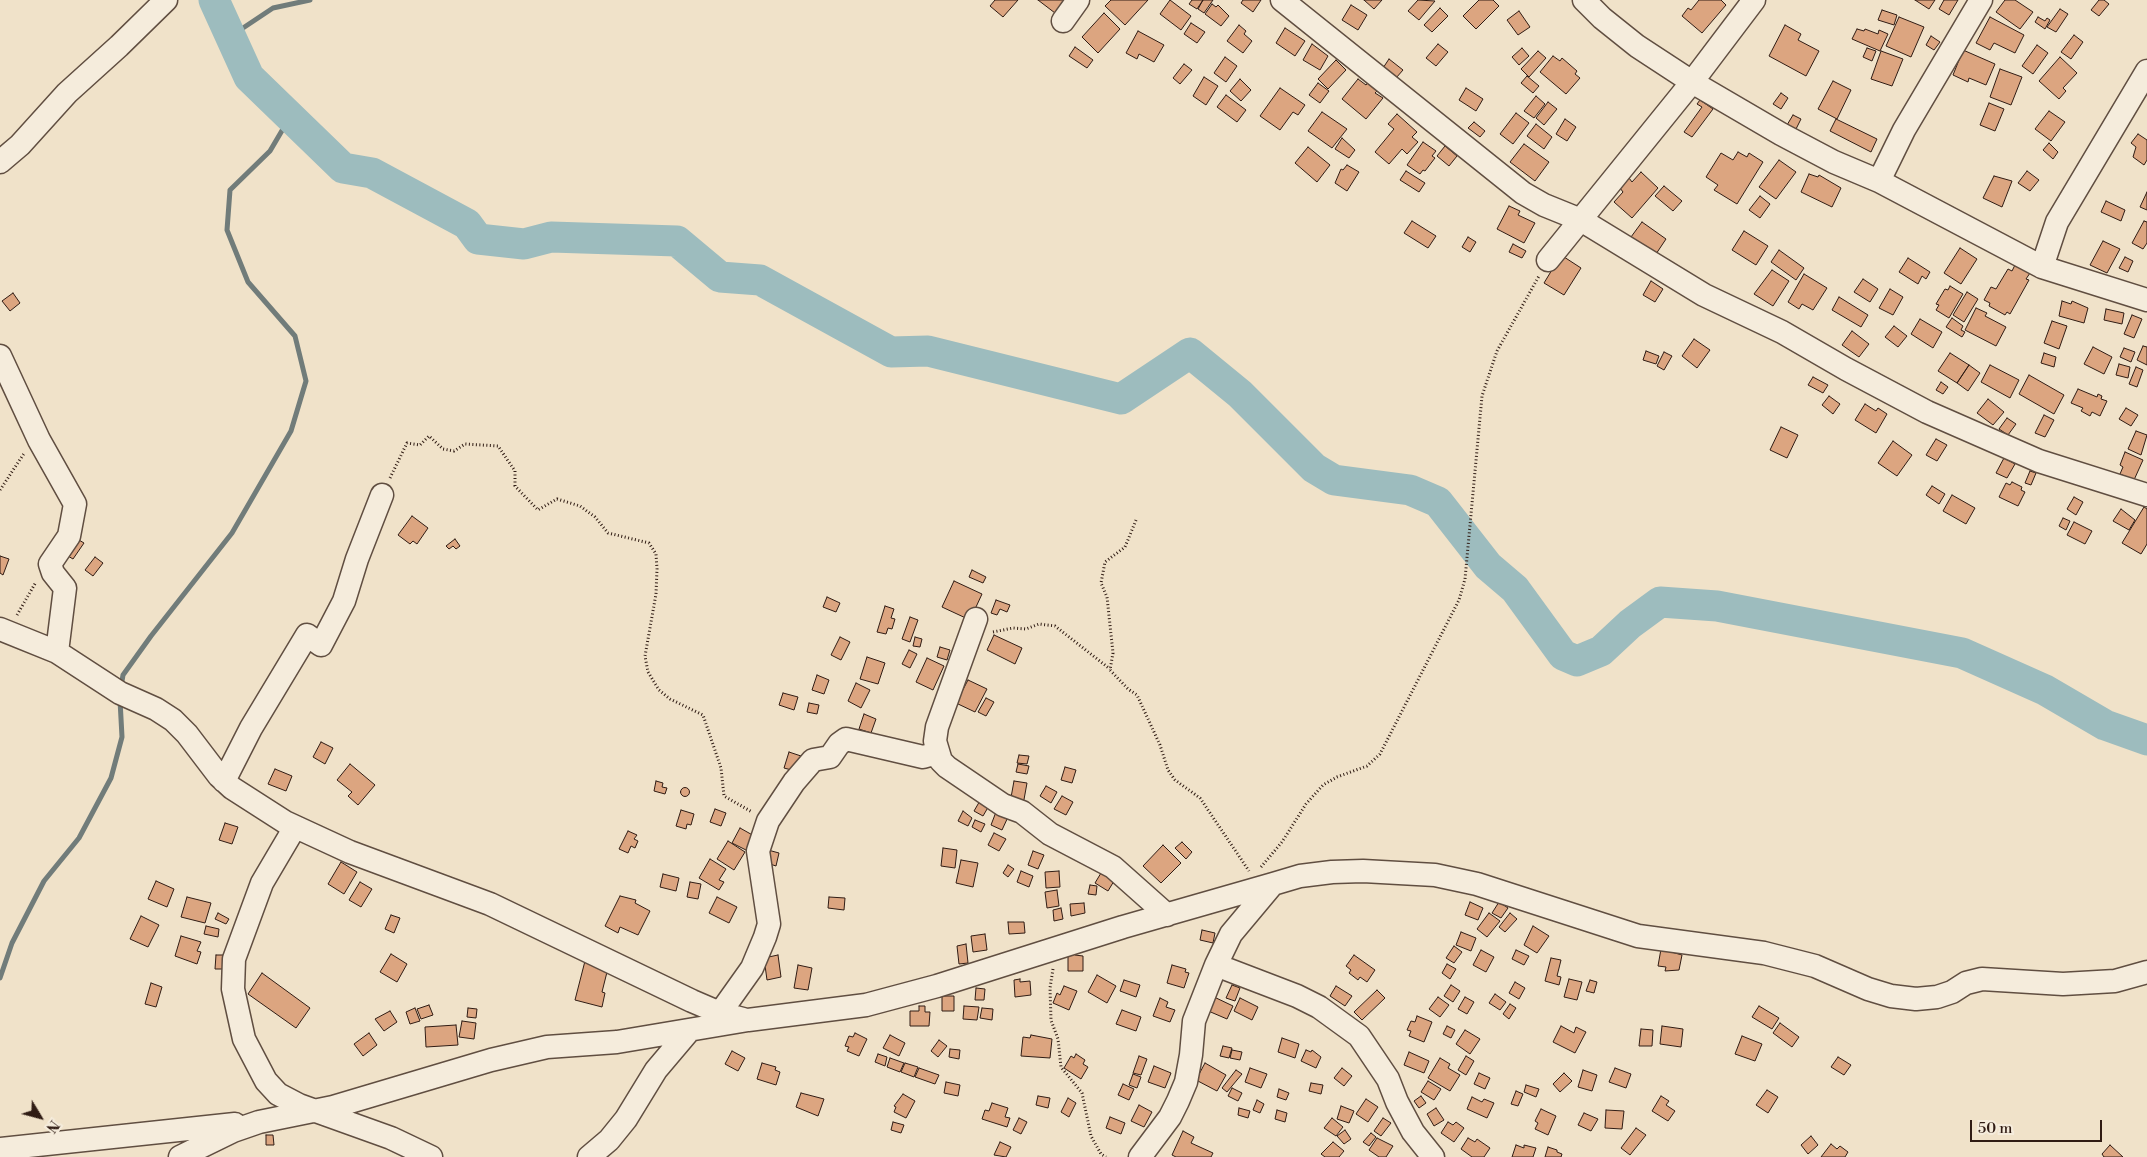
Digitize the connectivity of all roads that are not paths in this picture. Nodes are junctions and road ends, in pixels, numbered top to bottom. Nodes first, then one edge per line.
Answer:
1 (166, 0) edge
2 (1078, 0) edge
3 (1282, 0) edge
4 (1584, 0) edge
5 (1754, 0) edge
6 (1979, 1) edge
7 (1063, 21) dead end
8 (2147, 70) edge
9 (1692, 82) junction
10 (0, 162) edge
11 (1878, 181) junction
12 (1581, 220) junction
13 (1548, 260) road end
14 (2042, 267) junction
15 (2147, 300) edge
16 (0, 356) edge
17 (382, 495) road end
18 (2147, 495) edge
19 (976, 620) dead end
20 (4, 630) edge
21 (57, 652) junction
22 (937, 753) junction
23 (224, 782) junction
24 (295, 827) junction
25 (1262, 884) junction
26 (1167, 915) junction
27 (1216, 965) junction
28 (2147, 972) edge
29 (720, 1013) junction
30 (748, 1020) junction
31 (689, 1031) junction
32 (315, 1110) junction
33 (259, 1122) junction
34 (0, 1149) edge
35 (180, 1157) edge
36 (431, 1157) edge
37 (589, 1157) edge
38 (1140, 1157) edge
39 (1433, 1157) edge

1 - 10 street
2 - 7 street
3 - 12 street
4 - 9 street
5 - 9 street
6 - 11 street
8 - 14 street
9 - 11 street
9 - 12 street
11 - 14 street
12 - 13 street
12 - 18 street
14 - 15 street
16 - 21 street
17 - 23 street
19 - 22 street
20 - 21 street
21 - 23 street
22 - 26 street
22 - 29 street
23 - 24 street
24 - 29 street
24 - 32 street
25 - 26 street
25 - 27 street
25 - 28 street
26 - 30 street
27 - 38 street
27 - 39 street
29 - 30 street
30 - 31 street
31 - 32 street
31 - 37 street
32 - 33 street
32 - 36 street
33 - 34 street
33 - 35 street

